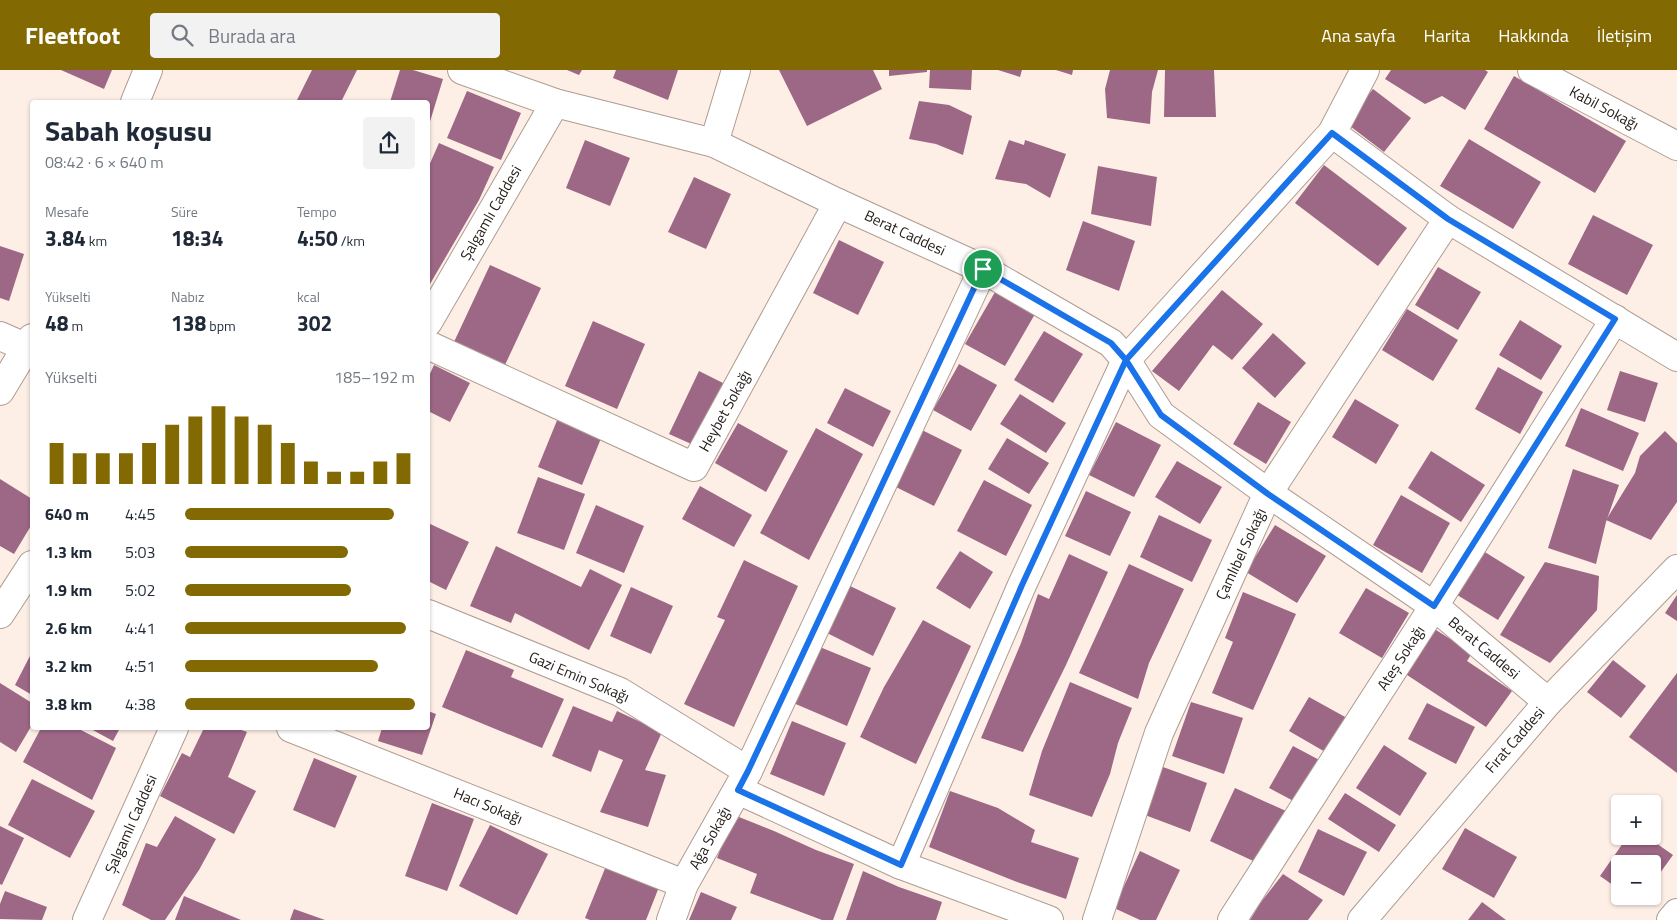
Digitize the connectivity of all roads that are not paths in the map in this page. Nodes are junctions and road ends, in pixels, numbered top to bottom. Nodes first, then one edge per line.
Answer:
1 (148, 70) edge
2 (462, 70) edge
3 (736, 70) edge
4 (1365, 70) edge
5 (1532, 70) edge
6 (136, 100) edge
7 (555, 104) junction
8 (1332, 133) junction
9 (714, 142) junction
10 (1677, 146) edge
11 (838, 203) junction
12 (1448, 219) junction
13 (983, 269) junction
14 (430, 319) edge
15 (1615, 319) junction
16 (0, 336) edge
17 (30, 345) edge
18 (30, 346) edge
19 (430, 346) edge
20 (1677, 358) edge
21 (1126, 360) junction
22 (0, 391) edge
23 (1268, 494) junction
24 (30, 568) edge
25 (1677, 568) edge
26 (1434, 606) junction
27 (0, 614) edge
28 (430, 615) edge
29 (1548, 702) junction
30 (173, 730) edge
31 (296, 730) edge
32 (743, 780) junction
33 (901, 865) junction
34 (684, 884) junction
35 (1677, 913) edge
36 (87, 920) edge
37 (671, 920) edge
38 (1049, 920) edge
39 (1096, 920) edge
40 (1232, 920) edge
41 (1362, 920) edge
42 (1670, 920) edge

1 - 6 street
2 - 7 street, Berat Caddesi
3 - 9 street
4 - 8 street
5 - 10 street, Kabil Sokağı
7 - 9 street, Berat Caddesi
7 - 14 street, Şalgamlı Caddesi
8 - 12 street
8 - 21 street
9 - 11 street, Berat Caddesi
11 - 13 street, Berat Caddesi
11 - 19 street, Heybet Sokağı
12 - 15 street
12 - 23 street, Çamlıbel Sokağı
13 - 21 street, Berat Caddesi
13 - 32 street, Ağa Sokağı
15 - 20 street
15 - 26 street, Ateş Sokağı
16 - 17 street
18 - 22 street
21 - 23 street, Berat Caddesi
21 - 33 street
23 - 26 street, Berat Caddesi
23 - 39 street, Çamlıbel Sokağı
24 - 27 street
25 - 29 street, Fırat Caddesi
26 - 29 street, Berat Caddesi
26 - 40 street, Ateş Sokağı
28 - 32 street, Gazi Emin Sokağı
29 - 41 street, Fırat Caddesi
30 - 36 street, Şalgamlı Caddesi
31 - 34 street, Hacı Sokağı
32 - 33 street, Gazi Emin Sokağı
32 - 34 street, Ağa Sokağı
33 - 38 street, Gazi Emin Sokağı
34 - 37 street, Ağa Sokağı
35 - 42 street

